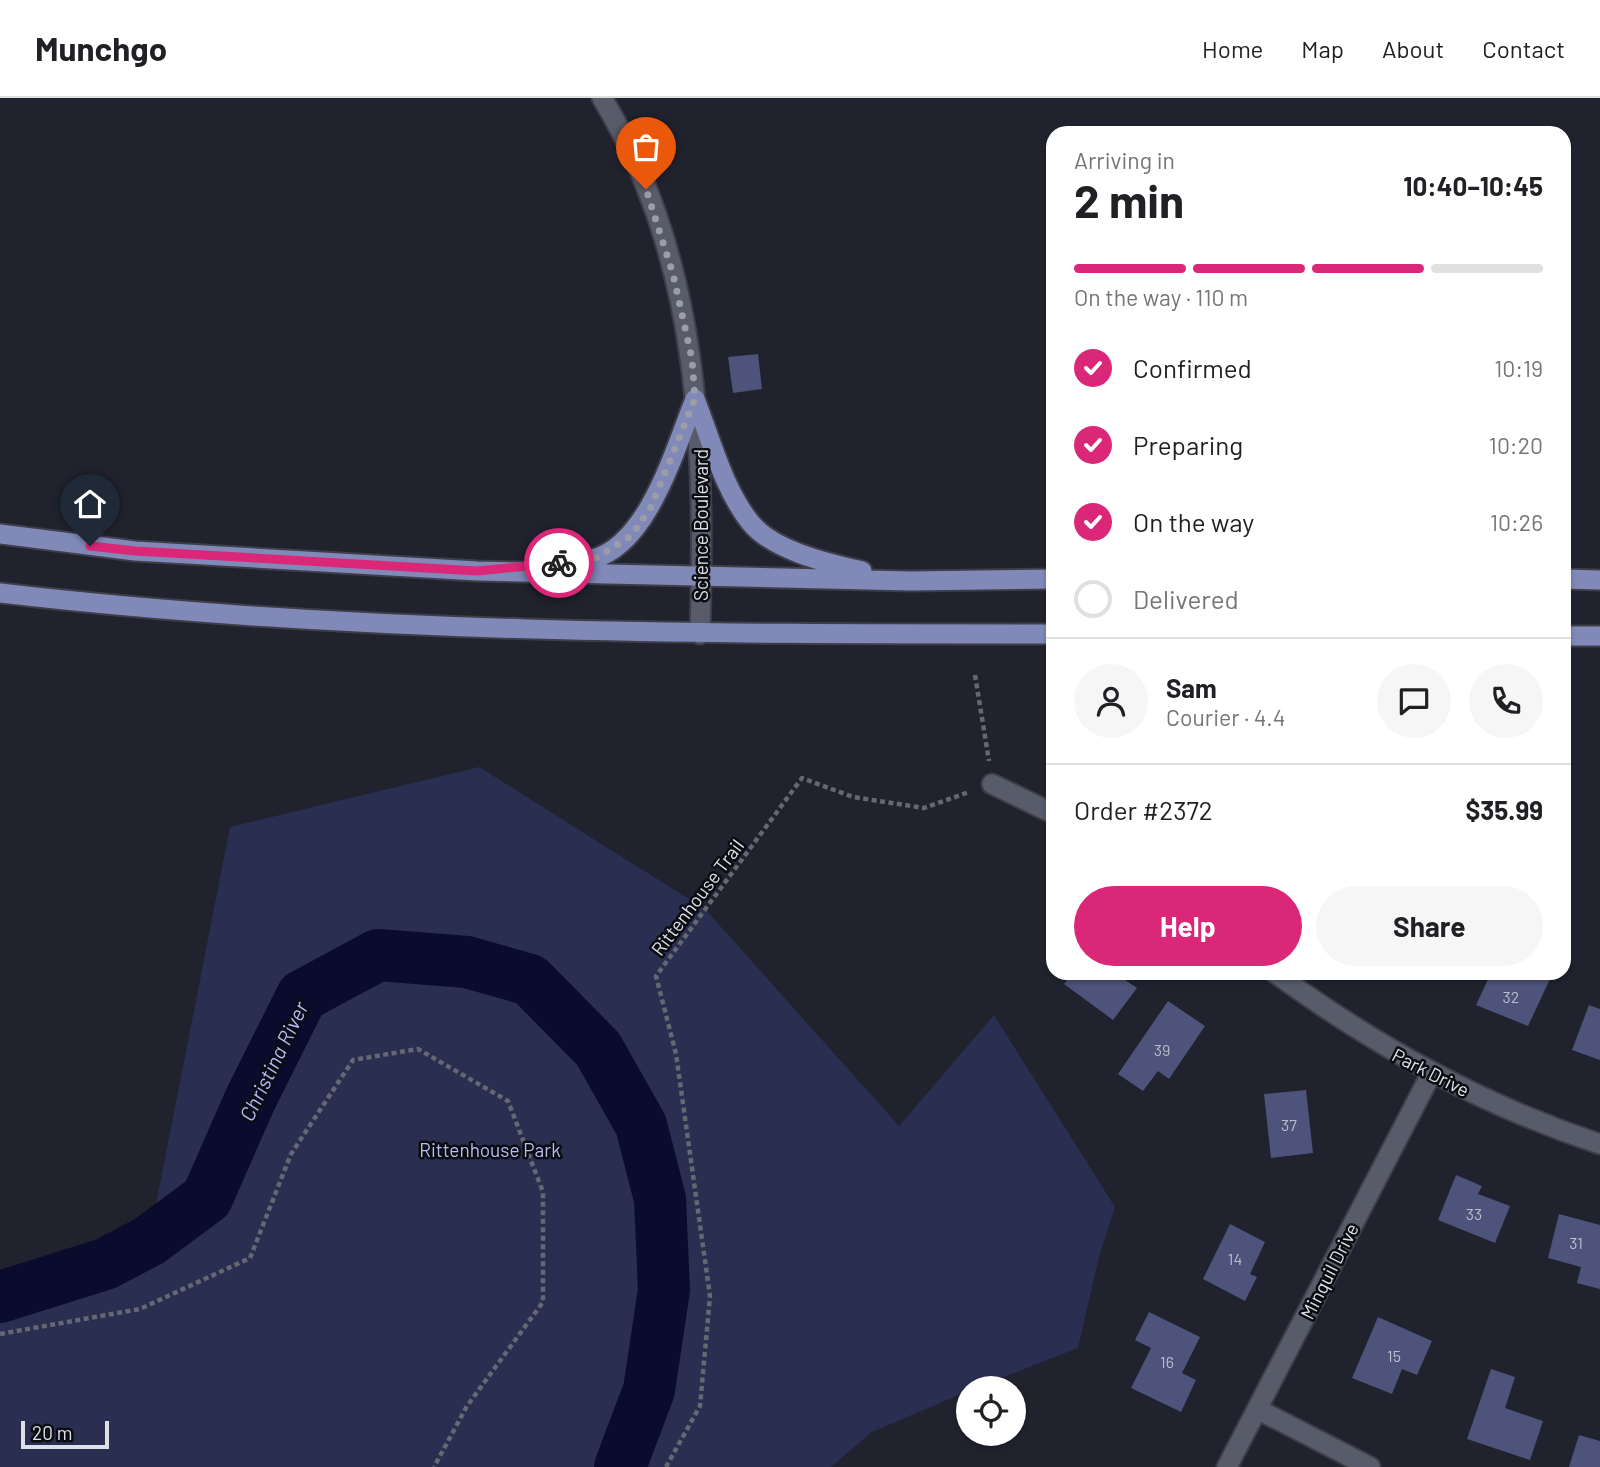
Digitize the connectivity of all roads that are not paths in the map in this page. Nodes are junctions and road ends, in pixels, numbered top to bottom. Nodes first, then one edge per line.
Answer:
1 (602, 98) edge
2 (695, 399) junction
3 (0, 534) edge
4 (477, 571) junction
5 (702, 575) junction
6 (1046, 579) edge
7 (1571, 579) edge
8 (1600, 580) edge
9 (911, 581) junction
10 (0, 593) edge
11 (700, 634) junction
12 (1046, 634) edge
13 (1571, 636) edge
14 (1600, 636) edge
15 (992, 783) road end
16 (1046, 810) edge
17 (1285, 980) edge
18 (1431, 1074) junction
19 (1600, 1144) edge
20 (1257, 1409) junction
21 (1227, 1467) edge
22 (1370, 1467) edge

1 - 2 street, Science Boulevard
2 - 4 main road
2 - 5 street, Science Boulevard
2 - 9 main road
3 - 4 main road
4 - 5 main road
5 - 9 main road
5 - 11 street, Science Boulevard
6 - 9 main road
7 - 8 main road
10 - 11 main road
11 - 12 main road
13 - 14 main road
15 - 16 street
17 - 18 street, Park Drive
18 - 19 street, Park Drive
18 - 20 street, Minquil Drive
20 - 21 street, Minquil Drive
20 - 22 street

